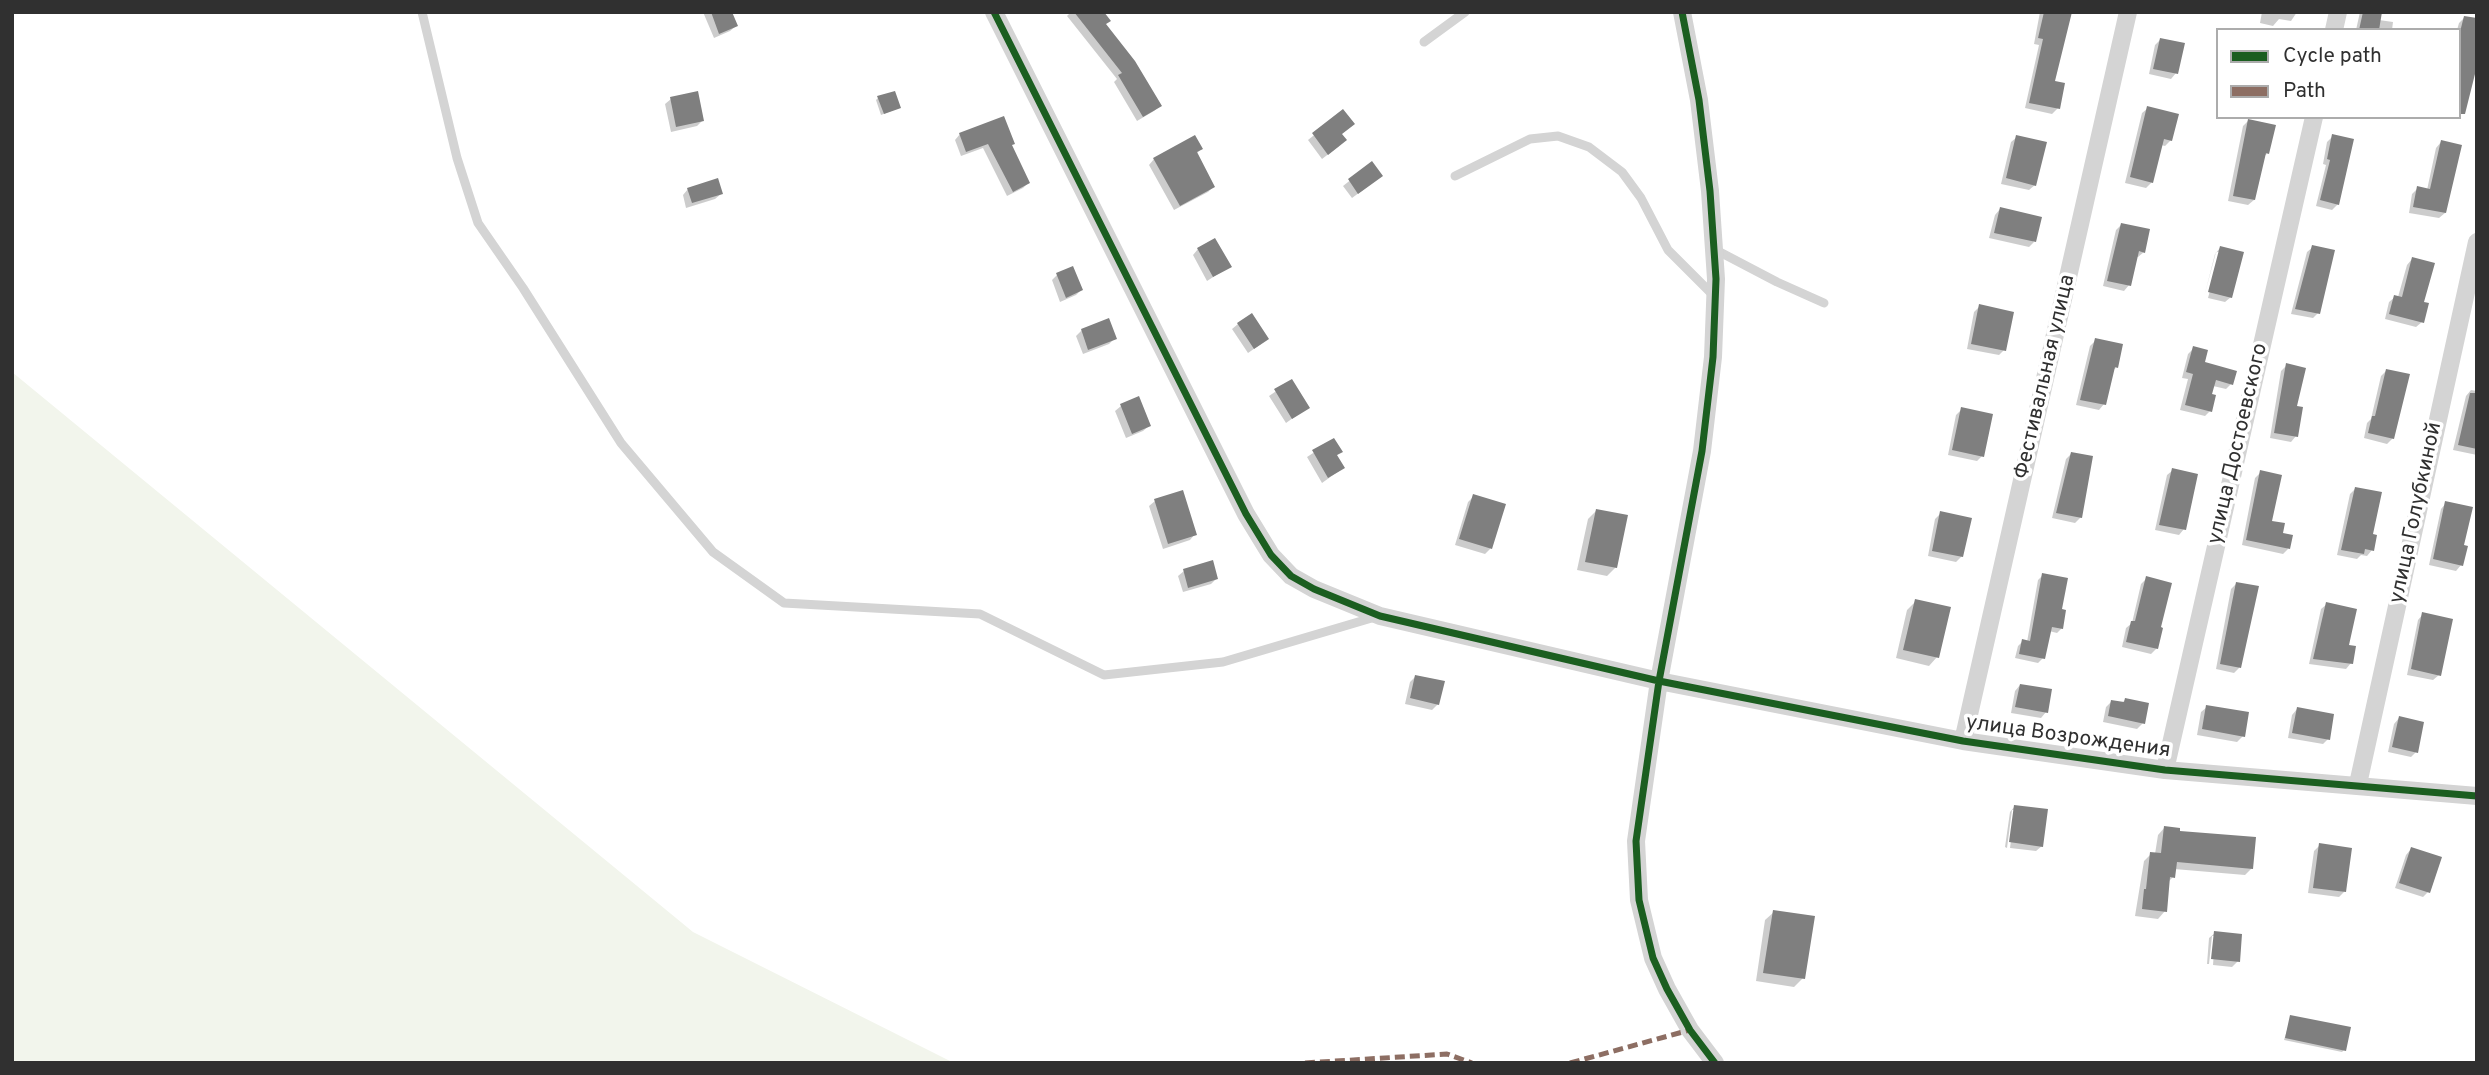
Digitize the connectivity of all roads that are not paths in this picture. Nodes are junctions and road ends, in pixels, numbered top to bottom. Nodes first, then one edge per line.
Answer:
1 (422, 12) edge
2 (994, 12) edge
3 (1465, 12) edge
4 (1682, 12) edge
5 (2128, 12) edge
6 (1424, 42) dead end
7 (2314, 119) edge
8 (1455, 176) dead end
9 (2477, 242) edge
10 (1714, 250) junction
11 (1715, 298) junction
12 (1824, 303) dead end
13 (1380, 616) junction
14 (1659, 681) junction
15 (1963, 741) junction
16 (2165, 770) junction
17 (2358, 784) junction
18 (2477, 796) edge
19 (1715, 1063) edge

1 - 13 lane
2 - 13 street, улица Возрождения
3 - 6 lane
4 - 10 street
5 - 15 street, Фестивальная улица
7 - 16 street, улица Достоевского
8 - 11 lane
9 - 17 street, улица Голубкиной
10 - 11 street
10 - 12 lane
11 - 14 street
13 - 14 street, улица Возрождения
14 - 15 street, улица Возрождения
14 - 19 street
15 - 16 street, улица Возрождения
16 - 17 street, улица Возрождения
17 - 18 street, улица Возрождения

